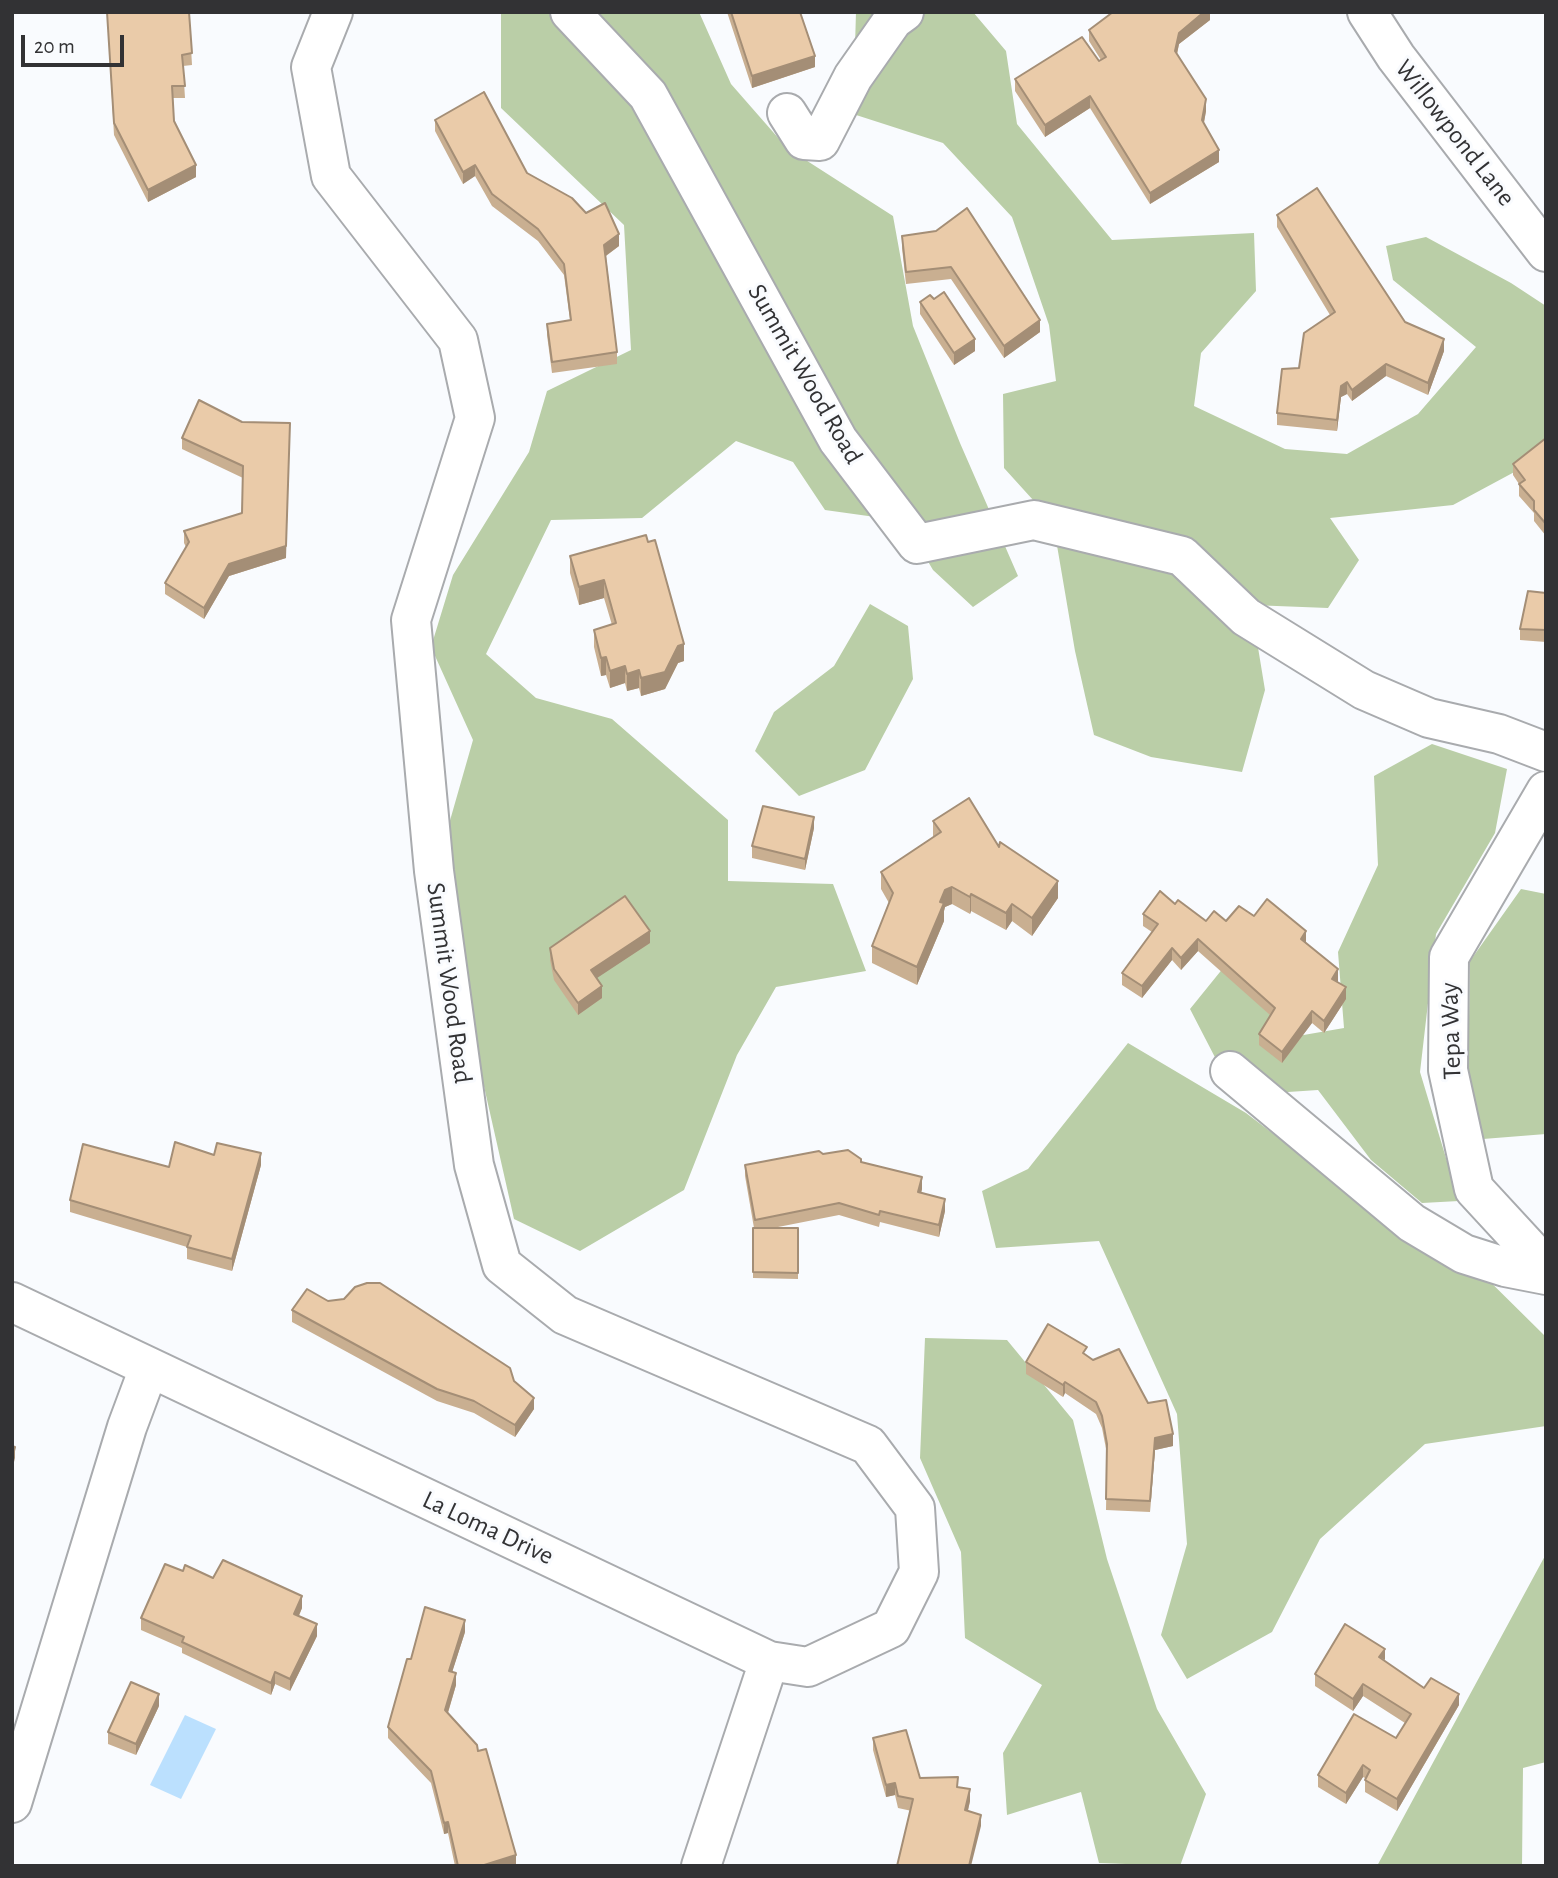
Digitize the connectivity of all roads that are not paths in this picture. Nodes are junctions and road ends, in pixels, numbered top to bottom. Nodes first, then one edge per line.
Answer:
1 (333, 12) edge
2 (570, 12) edge
3 (904, 12) edge
4 (1367, 12) edge
5 (787, 113) dead end
6 (1546, 252) edge
7 (1546, 752) edge
8 (1546, 791) edge
9 (1230, 1071) dead end
10 (1546, 1267) edge
11 (1546, 1275) edge
12 (12, 1302) edge
13 (149, 1368) junction
14 (769, 1661) junction
15 (12, 1803) edge
16 (701, 1866) edge

1 - 14 street, Summit Wood Road
2 - 7 street, Summit Wood Road
3 - 5 street
4 - 6 street, Willowpond Lane
8 - 10 street, Tepa Way
9 - 11 street
12 - 13 street, La Loma Drive
13 - 14 street, La Loma Drive
13 - 15 street
14 - 16 street

